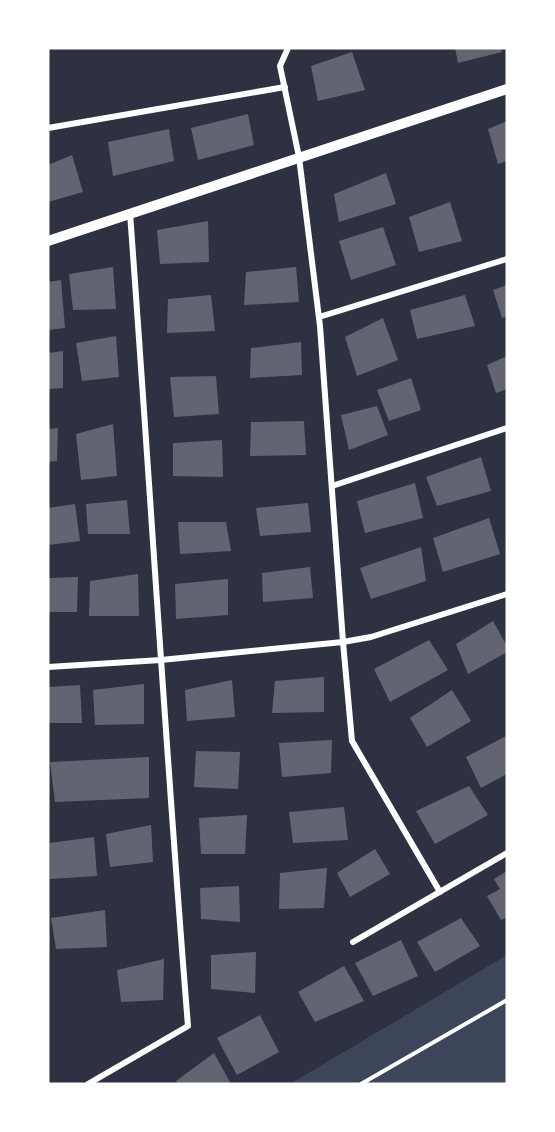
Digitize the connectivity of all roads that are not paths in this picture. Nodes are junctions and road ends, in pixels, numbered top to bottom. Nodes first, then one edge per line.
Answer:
1 (288, 48) edge
2 (285, 87) junction
3 (507, 89) edge
4 (48, 128) edge
5 (299, 157) junction
6 (129, 213) junction
7 (48, 240) edge
8 (507, 259) edge
9 (319, 317) junction
10 (507, 428) edge
11 (332, 486) junction
12 (507, 594) edge
13 (343, 642) junction
14 (161, 660) junction
15 (48, 667) edge
16 (507, 853) edge
17 (440, 892) junction
18 (353, 942) dead end
19 (88, 1084) edge

1 - 2 street
2 - 4 street
2 - 5 street
3 - 5 street
5 - 6 street
5 - 9 street
6 - 7 street
6 - 14 street
8 - 9 street
9 - 11 street
10 - 11 street
11 - 13 street
12 - 13 street
13 - 14 street
13 - 17 street
14 - 15 street
14 - 19 street
16 - 17 street
17 - 18 street

